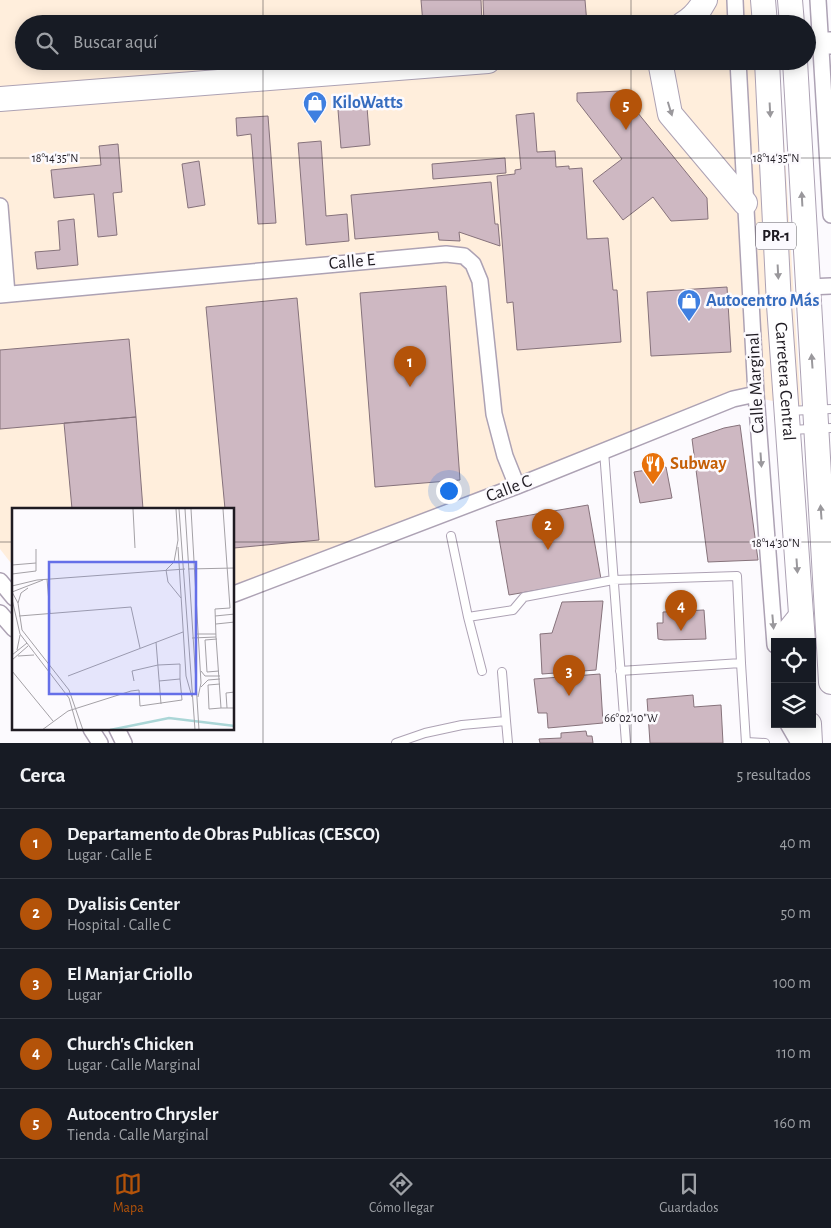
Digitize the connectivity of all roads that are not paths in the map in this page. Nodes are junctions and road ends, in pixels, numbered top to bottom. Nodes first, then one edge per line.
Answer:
1 (705, 0) edge
2 (735, 0) edge
3 (763, 0) edge
4 (790, 0) edge
5 (818, 0) edge
6 (695, 15) edge
7 (736, 15) edge
8 (764, 15) edge
9 (791, 15) edge
10 (820, 43) edge
11 (372, 70) edge
12 (662, 70) edge
13 (739, 70) edge
14 (767, 70) edge
15 (796, 70) edge
16 (0, 99) edge
17 (746, 204) junction
18 (0, 206) edge
19 (831, 214) edge
20 (831, 286) edge
21 (808, 287) junction
22 (4, 294) edge
23 (756, 394) junction
24 (823, 419) edge
25 (787, 420) junction
26 (604, 451) junction
27 (517, 486) junction
28 (451, 536) dead end
29 (613, 580) junction
30 (0, 581) edge
31 (235, 594) edge
32 (12, 596) edge
33 (0, 613) edge
34 (801, 616) junction
35 (468, 617) junction
36 (12, 626) edge
37 (774, 638) edge
38 (783, 638) edge
39 (803, 638) edge
40 (742, 663) junction
41 (482, 671) dead end
42 (620, 671) junction
43 (502, 672) dead end
44 (831, 682) edge
45 (506, 721) junction
46 (790, 728) edge
47 (808, 728) edge
48 (92, 730) edge
49 (118, 730) edge
50 (746, 742) edge
51 (100, 743) edge
52 (124, 743) edge
53 (396, 743) edge
54 (508, 743) edge
55 (626, 743) edge
56 (765, 743) edge
57 (799, 743) edge
58 (810, 743) edge

1 - 6 main road
2 - 7 street
3 - 8 main road
4 - 9 main road
5 - 10 street
10 - 19 street
11 - 16 main road
12 -> 17 main road
13 - 17 street, Calle Marginal
14 -> 25 main road, Carretera Central / PR-1
21 -> 15 main road, Carretera Central / PR-1
17 - 23 street, Calle Marginal
18 - 22 street
20 - 21 street
24 -> 21 main road, Carretera Central / PR-1
22 - 27 street, Calle E
23 - 26 street, Calle C
23 -> 37 street, Calle Marginal
24 - 25 lane
24 - 25 lane
44 -> 24 main road, Carretera Central / PR-1
25 -> 34 main road, Carretera Central / PR-1
26 - 27 street, Calle C
26 - 29 lane
27 - 31 street, Calle C
28 - 35 lane
29 - 35 lane
29 - 40 lane
29 - 42 lane
30 - 32 street
33 - 36 street
34 - 38 main road
34 - 39 main road, Carretera Central / PR-1
35 - 41 lane
40 - 42 lane
40 - 50 lane
42 - 55 lane
43 - 45 lane
45 - 53 lane
45 - 54 lane
46 - 57 street
47 - 58 main road
48 - 51 street
49 - 52 street
50 - 56 lane

